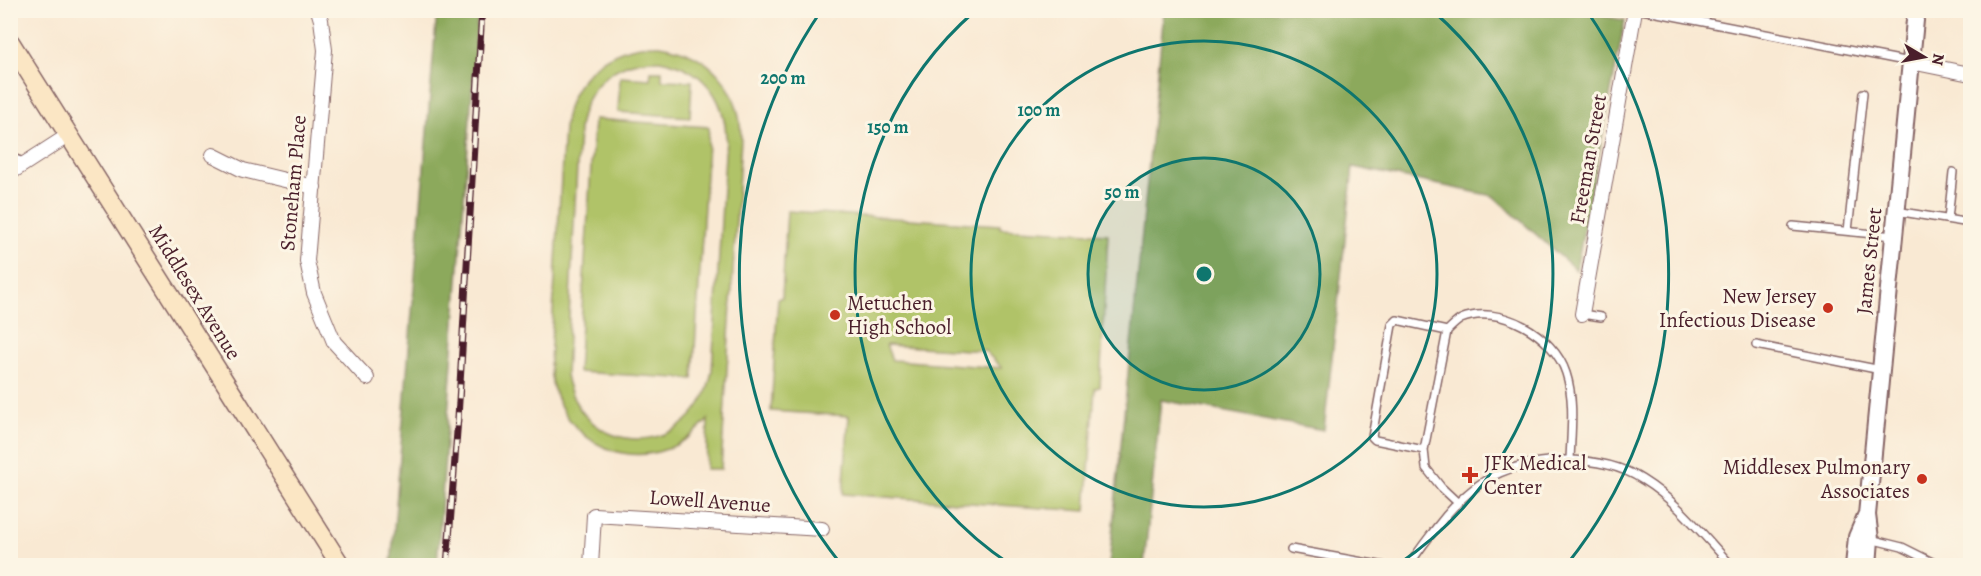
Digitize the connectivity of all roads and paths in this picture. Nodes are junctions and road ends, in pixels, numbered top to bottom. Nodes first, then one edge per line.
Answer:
1 (318, 10) edge
2 (1635, 10) edge
3 (1642, 10) edge
4 (1916, 10) edge
5 (10, 42) edge
6 (1903, 60) junction
7 (1971, 74) edge
8 (1863, 93) dead end
9 (69, 135) junction
10 (213, 155) dead end
11 (10, 157) edge
12 (26, 163) junction
13 (1953, 172) dead end
14 (10, 173) edge
15 (314, 187) junction
16 (1896, 211) junction
17 (1948, 219) junction
18 (1971, 224) edge
19 (1793, 226) dead end
20 (1848, 231) junction
21 (1894, 236) junction
22 (1582, 314) joint
23 (1601, 317) dead end
24 (1447, 331) junction
25 (1756, 345) dead end
26 (1881, 370) junction
27 (367, 378) dead end
28 (1425, 450) junction
29 (1570, 460) junction
30 (1457, 501) junction
31 (1867, 515) junction
32 (822, 529) dead end
33 (1870, 539) junction
34 (1292, 549) dead end
35 (341, 566) edge
36 (591, 566) edge
37 (1384, 566) edge
38 (1409, 566) edge
39 (1732, 566) edge
40 (1854, 566) edge
41 (1868, 566) edge
42 (1941, 566) edge

1 - 15 street, Stoneham Place
2 - 22 street, Freeman Street
3 - 6 lane
4 - 6 street, James Street
5 - 9 main road, Middlesex Avenue
6 - 7 street
6 - 16 street, James Street
8 - 20 lane
9 - 12 street
9 - 35 main road, Middlesex Avenue
10 - 15 street
11 - 12 lane
12 - 14 street
13 - 17 lane
15 - 27 street, Stoneham Place
16 - 17 lane
16 - 21 street, James Street
17 - 18 lane
19 - 20 lane
20 - 21 lane
21 - 26 street, James Street
22 - 23 lane
24 - 28 lane
24 - 28 lane
24 - 29 lane
25 - 26 lane
26 - 31 street, James Street
28 - 30 lane
29 - 30 lane
29 - 39 lane
30 - 38 lane
31 - 33 street, James Street
31 - 40 street, James Street
32 - 36 street, Lowell Avenue
33 - 41 street, James Street
33 - 42 lane
34 - 37 lane

